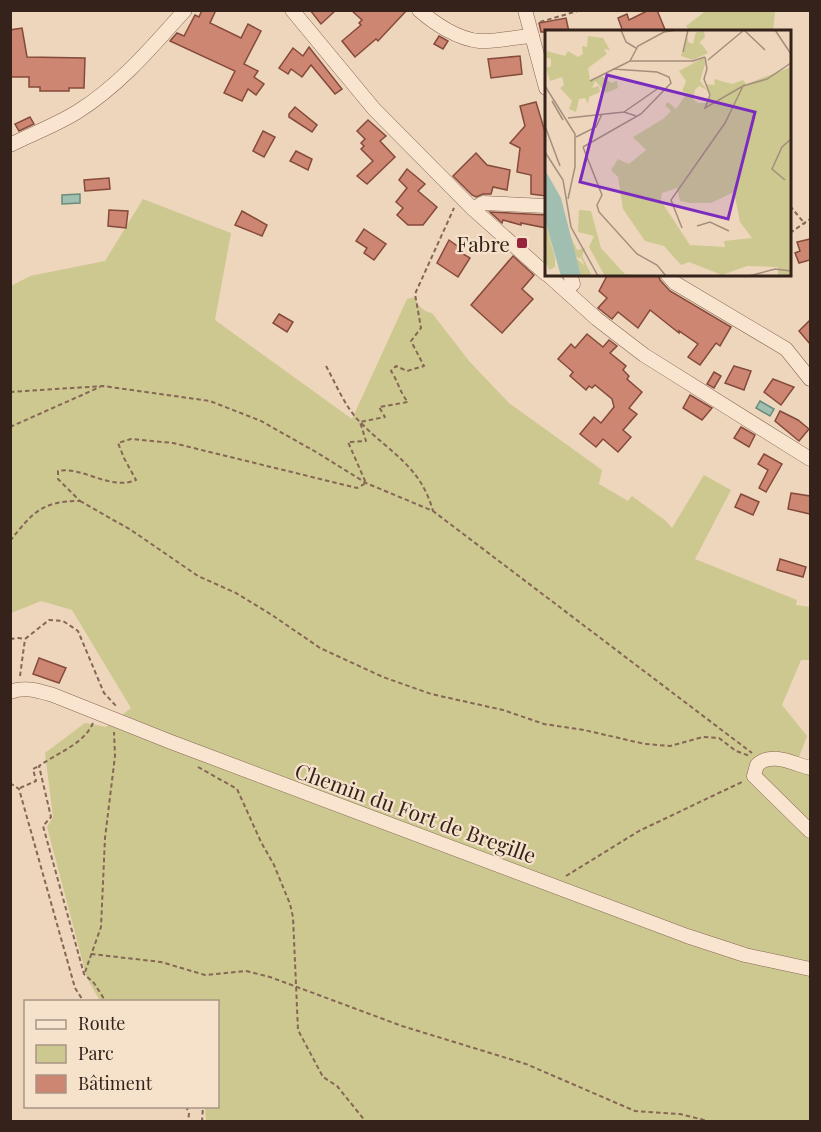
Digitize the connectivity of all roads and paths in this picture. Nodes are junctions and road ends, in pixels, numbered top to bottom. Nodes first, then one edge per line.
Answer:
1 (185, 10) edge
2 (292, 10) edge
3 (419, 10) edge
4 (581, 10) edge
5 (529, 23) edge
6 (545, 84) edge
7 (10, 145) edge
8 (457, 201) dead end
9 (545, 206) edge
10 (791, 208) edge
11 (473, 209) junction
12 (810, 219) edge
13 (805, 224) junction
14 (791, 232) edge
15 (545, 272) edge
16 (549, 276) edge
17 (669, 276) edge
18 (326, 366) dead end
19 (809, 372) edge
20 (102, 386) junction
21 (10, 392) edge
22 (360, 422) junction
23 (10, 427) edge
24 (810, 459) edge
25 (366, 483) junction
26 (80, 501) junction
27 (433, 511) junction
28 (10, 541) edge
29 (10, 639) edge
30 (25, 639) junction
31 (14, 691) edge
32 (95, 713) junction
33 (116, 714) junction
34 (761, 760) junction
35 (39, 766) junction
36 (198, 767) dead end
37 (810, 768) edge
38 (754, 776) junction
39 (10, 783) edge
40 (19, 789) junction
41 (810, 831) edge
42 (547, 883) junction
43 (91, 954) junction
44 (810, 969) edge
45 (84, 974) junction
46 (296, 988) junction
47 (83, 1000) edge
48 (105, 1000) edge
49 (366, 1122) edge
50 (712, 1122) edge

1 - 7 street
2 - 11 street
3 - 5 street
4 - 5 path
5 - 6 street
8 - 22 path
9 - 11 street
10 - 13 path
11 - 15 street
12 - 13 path
13 - 14 path
16 - 24 street
17 - 19 street
18 - 22 path
20 - 21 path
20 - 23 path
20 - 25 path
22 - 25 path
22 - 27 path
25 - 26 path
25 - 27 path
26 - 28 path
26 - 34 path
27 - 34 path
29 - 30 path
30 - 31 path
30 - 33 path
31 - 32 street, Chemin du Fort de Bregille
32 - 33 street, Chemin du Fort de Bregille
32 - 35 path
33 - 42 street, Chemin du Fort de Bregille
33 - 43 path
34 - 37 street
34 - 38 street
35 - 40 path
35 - 45 path
36 - 46 path
38 - 41 street
38 - 42 path
39 - 40 path
40 - 47 path
42 - 44 street, Chemin du Fort de Bregille
43 - 45 path
43 - 46 path
45 - 48 path
46 - 49 path
46 - 50 path

